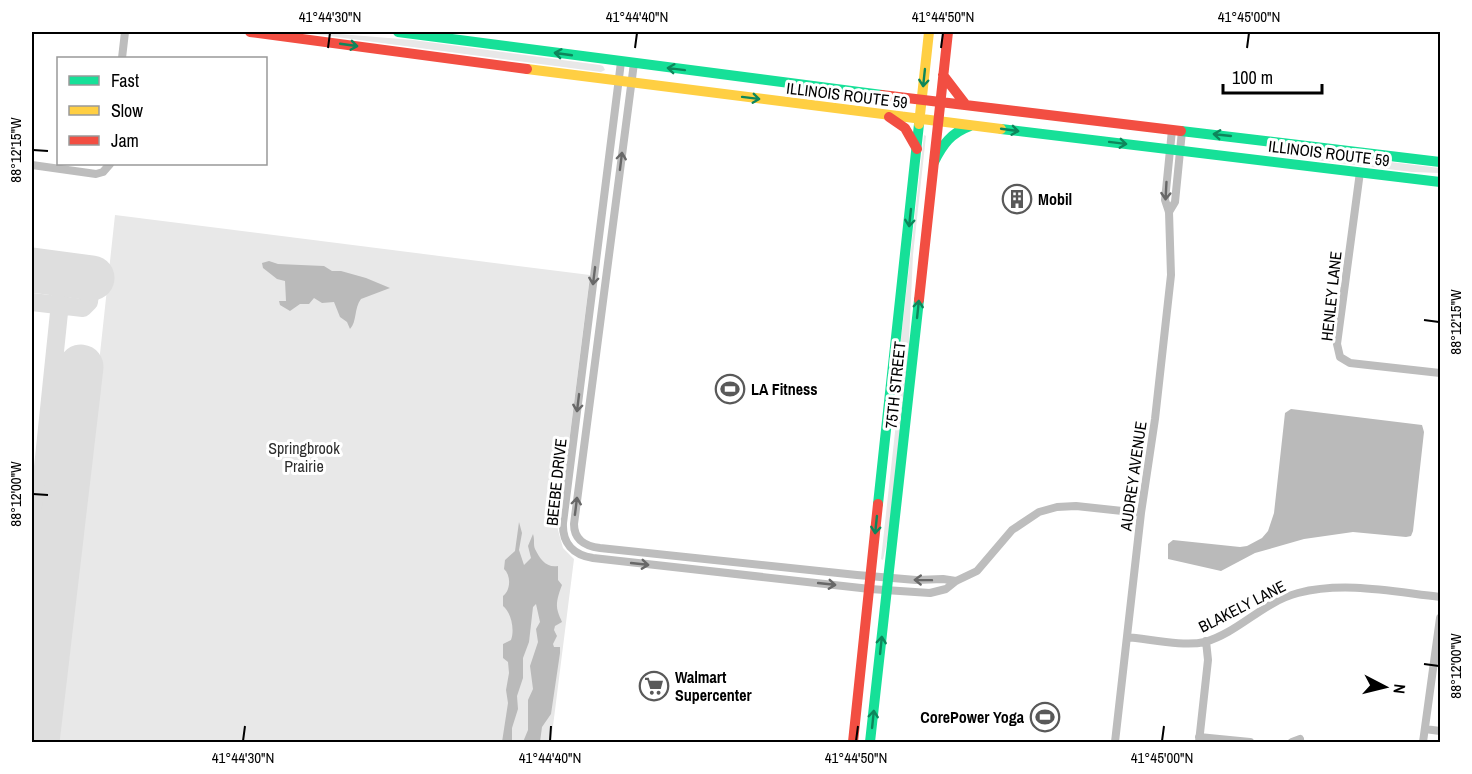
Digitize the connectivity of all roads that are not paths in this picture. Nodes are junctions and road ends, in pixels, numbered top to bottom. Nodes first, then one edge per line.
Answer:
1 (125, 32) edge
2 (250, 32) edge
3 (398, 32) edge
4 (929, 32) edge
5 (948, 32) edge
6 (122, 57) edge
7 (621, 62) junction
8 (634, 63) junction
9 (943, 75) junction
10 (618, 81) junction
11 (631, 83) junction
12 (922, 99) junction
13 (940, 102) junction
14 (966, 105) junction
15 (885, 115) junction
16 (920, 119) junction
17 (938, 121) junction
18 (972, 126) junction
19 (1177, 130) junction
20 (917, 149) junction
21 (1175, 150) junction
22 (934, 162) junction
23 (1440, 162) edge
24 (32, 165) edge
25 (108, 167) edge
26 (1360, 172) junction
27 (1440, 182) edge
28 (1440, 373) edge
29 (1141, 513) junction
30 (871, 576) junction
31 (889, 578) junction
32 (956, 581) junction
33 (870, 589) junction
34 (887, 591) junction
35 (1440, 597) edge
36 (1440, 618) edge
37 (1127, 637) junction
38 (1206, 641) junction
39 (1425, 729) junction
40 (1440, 731) edge
41 (1199, 740) edge
42 (853, 742) edge
43 (870, 742) edge
44 (1116, 742) edge
45 (1250, 742) edge
46 (1423, 742) edge

1 - 6 street
2 -> 10 main road, ILLINOIS ROUTE 59
7 -> 3 main road, ILLINOIS ROUTE 59
4 -> 12 main road, 75TH STREET
5 - 9 main road, 75TH STREET
7 - 8 main road, ILLINOIS ROUTE 59
7 - 10 street, BEEBE DRIVE
8 - 11 street, BEEBE DRIVE
12 -> 8 main road, ILLINOIS ROUTE 59
9 - 13 main road, 75TH STREET
9 - 14 main road
10 - 11 main road, ILLINOIS ROUTE 59
10 -> 33 street, BEEBE DRIVE
11 -> 15 main road, ILLINOIS ROUTE 59
30 -> 11 street, BEEBE DRIVE
12 - 13 main road, ILLINOIS ROUTE 59
12 - 16 main road, 75TH STREET
13 - 14 main road, ILLINOIS ROUTE 59
13 - 17 main road, 75TH STREET
14 - 19 main road, ILLINOIS ROUTE 59
15 - 16 main road, ILLINOIS ROUTE 59
15 - 20 main road
16 - 17 main road, ILLINOIS ROUTE 59
16 - 20 main road, 75TH STREET
17 - 18 main road, ILLINOIS ROUTE 59
17 - 22 main road, 75TH STREET
18 -> 21 main road, ILLINOIS ROUTE 59
18 - 22 main road
19 - 21 street, AUDREY AVENUE
23 -> 19 main road, ILLINOIS ROUTE 59
20 -> 30 main road, 75TH STREET
21 - 26 main road, ILLINOIS ROUTE 59
21 - 29 street, AUDREY AVENUE
31 -> 22 main road, 75TH STREET
24 - 25 street
26 - 27 main road, ILLINOIS ROUTE 59
26 - 28 street, HENLEY LANE
29 - 32 street, BEEBE DRIVE
29 - 37 street, AUDREY AVENUE
30 - 31 street, BEEBE DRIVE
30 - 33 main road, 75TH STREET
32 -> 31 street, BEEBE DRIVE
31 - 34 main road, 75TH STREET
32 - 34 street, BEEBE DRIVE
33 - 34 street, BEEBE DRIVE
33 - 42 main road, 75TH STREET
43 -> 34 main road, 75TH STREET
35 - 38 street, BLAKELY LANE
36 - 39 street
37 - 38 street, BLAKELY LANE
37 - 44 street, AUDREY AVENUE
38 - 41 street
39 - 40 street
39 - 46 street
41 - 45 street

